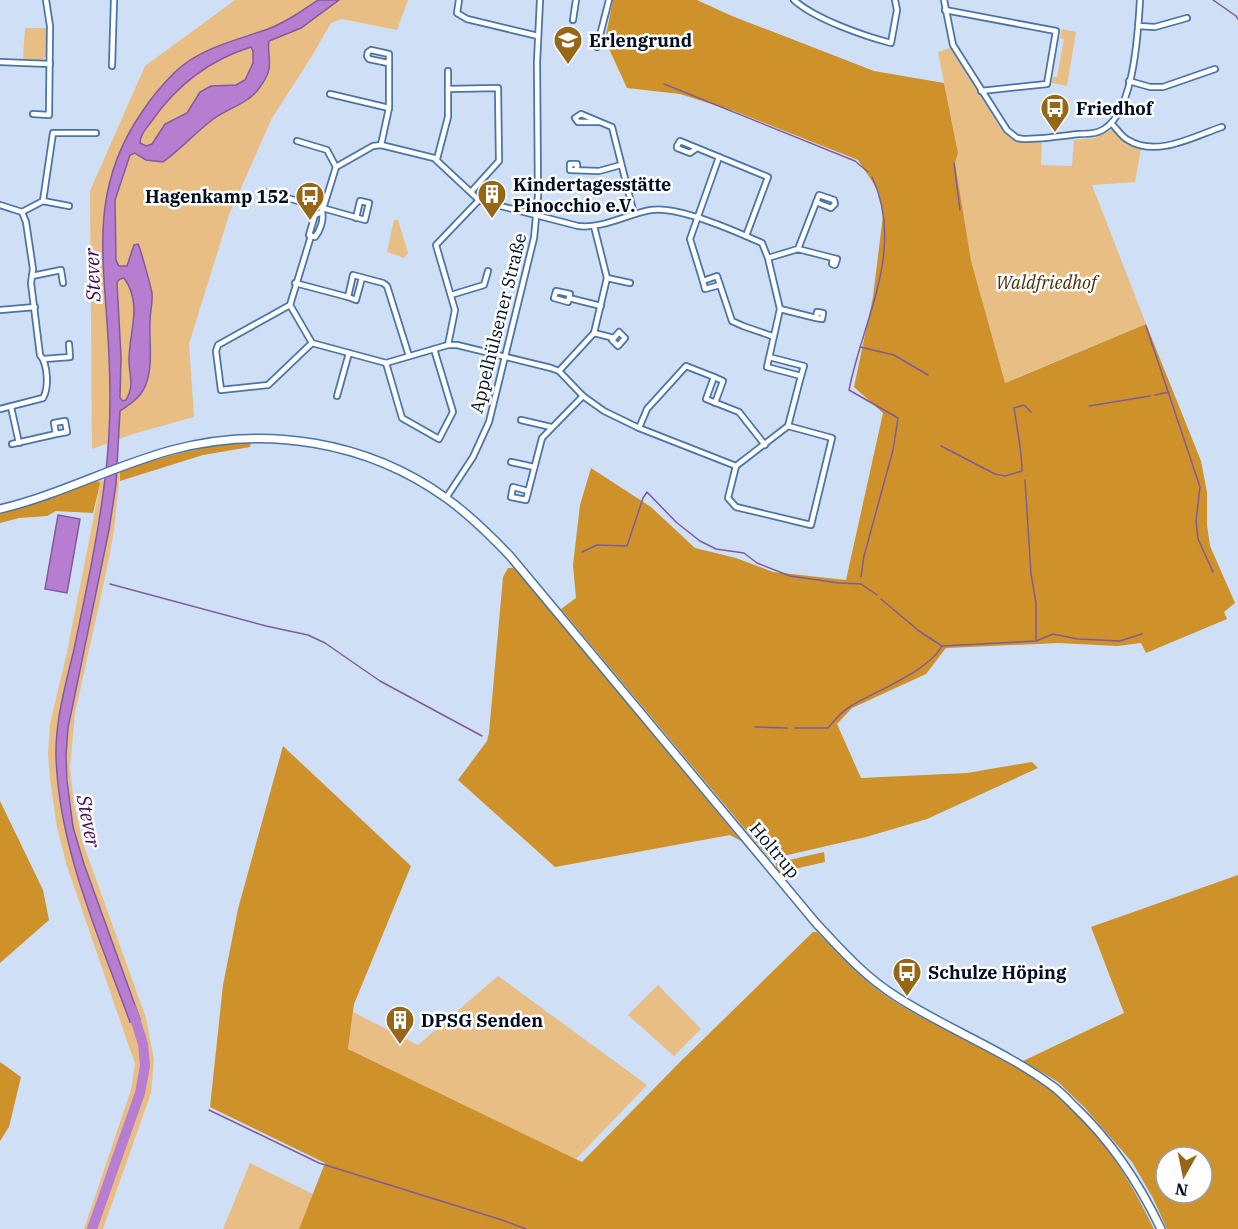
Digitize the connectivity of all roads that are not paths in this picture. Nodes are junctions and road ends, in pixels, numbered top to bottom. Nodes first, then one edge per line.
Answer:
1 (46, 0) edge
2 (114, 0) edge
3 (459, 0) edge
4 (540, 0) edge
5 (576, 0) edge
6 (609, 0) edge
7 (794, 0) edge
8 (894, 0) edge
9 (944, 0) edge
10 (1140, 0) edge
11 (945, 10) junction
12 (1187, 18) dead end
13 (573, 20) dead end
14 (1138, 26) junction
15 (538, 36) junction
16 (597, 47) dead end
17 (0, 62) edge
18 (388, 63) junction
19 (50, 64) junction
20 (112, 66) dead end
21 (1215, 69) dead end
22 (448, 70) dead end
23 (1129, 81) junction
24 (448, 89) junction
25 (981, 91) junction
26 (330, 94) dead end
27 (388, 108) junction
28 (33, 114) dead end
29 (600, 122) dead end
30 (1112, 124) junction
31 (1222, 127) dead end
32 (96, 133) dead end
33 (297, 141) dead end
34 (381, 145) junction
35 (697, 148) dead end
36 (719, 157) junction
37 (437, 159) junction
38 (621, 165) junction
39 (336, 167) junction
40 (577, 170) dead end
41 (266, 192) dead end
42 (471, 192) junction
43 (479, 200) junction
44 (43, 201) junction
45 (816, 202) dead end
46 (0, 205) edge
47 (69, 206) dead end
48 (323, 211) junction
49 (22, 212) junction
50 (634, 214) junction
51 (537, 215) junction
52 (356, 218) dead end
53 (698, 218) junction
54 (594, 226) junction
55 (311, 236) junction
56 (746, 236) junction
57 (798, 249) junction
58 (768, 258) junction
59 (833, 258) dead end
60 (488, 271) dead end
61 (32, 276) junction
62 (362, 278) junction
63 (607, 278) junction
64 (703, 281) junction
65 (63, 283) dead end
66 (295, 283) junction
67 (630, 283) dead end
68 (720, 285) junction
69 (451, 295) junction
70 (348, 297) junction
71 (569, 298) dead end
72 (290, 305) junction
73 (601, 306) junction
74 (35, 307) junction
75 (780, 309) junction
76 (0, 310) edge
77 (816, 318) dead end
78 (594, 333) junction
79 (772, 336) junction
80 (614, 338) dead end
81 (312, 343) junction
82 (69, 344) dead end
83 (448, 345) junction
84 (434, 349) junction
85 (349, 353) junction
86 (409, 356) junction
87 (506, 357) junction
88 (769, 357) junction
89 (44, 359) junction
90 (386, 363) junction
91 (559, 371) junction
92 (801, 376) junction
93 (714, 377) junction
94 (337, 396) dead end
95 (583, 396) junction
96 (715, 403) junction
97 (11, 407) junction
98 (0, 409) edge
99 (521, 420) dead end
100 (788, 426) junction
101 (551, 427) junction
102 (639, 428) junction
103 (56, 434) dead end
104 (19, 443) junction
105 (12, 444) dead end
106 (765, 445) junction
107 (511, 462) dead end
108 (736, 466) junction
109 (534, 467) junction
110 (528, 491) dead end
111 (446, 498) junction
112 (0, 509) edge
113 (1161, 1229) edge

1 - 19 street
2 - 20 street
3 - 15 street
4 - 15 street, Appelhülsener Straße
5 - 13 street
6 - 16 street
7 - 8 street
9 - 11 street
10 - 14 street
11 - 25 street
11 - 25 street
12 - 14 street
14 - 23 street
15 - 51 street, Appelhülsener Straße
17 - 19 street
18 - 18 street
18 - 27 street
19 - 28 street
21 - 23 street
22 - 24 street
23 - 30 street
24 - 37 street
24 - 42 street
25 - 30 street
26 - 27 street
27 - 34 street
29 - 38 street
30 - 31 street
32 - 44 street
33 - 39 street
34 - 37 street
34 - 39 street
35 - 36 street
36 - 53 street
36 - 56 street
37 - 42 street
38 - 40 street
38 - 50 street
39 - 48 street
41 - 48 street
42 - 43 street
43 - 51 street
43 - 69 street
44 - 47 street
44 - 49 street
45 - 57 street
46 - 49 street
48 - 52 street
48 - 55 street
48 - 55 street
49 - 61 street
50 - 53 street
50 - 54 street
51 - 54 street
51 - 87 street, Appelhülsener Straße
53 - 56 street
53 - 64 street
54 - 63 street
55 - 66 street
56 - 58 street
57 - 58 street
57 - 59 street
58 - 75 street
60 - 69 street
61 - 65 street
61 - 74 street
62 - 70 street
62 - 70 street
62 - 86 street
63 - 67 street
63 - 73 street
64 - 68 street
64 - 68 street
66 - 70 street
66 - 72 street
68 - 79 street
69 - 83 street
71 - 73 street
72 - 81 street
72 - 81 street
73 - 78 street
74 - 76 street
74 - 89 street
75 - 77 street
75 - 79 street
78 - 80 street
78 - 91 street
79 - 88 street
81 - 85 street
82 - 89 street
83 - 84 street
83 - 87 street
84 - 86 street
84 - 90 street
85 - 90 street
85 - 94 street
86 - 90 street
87 - 91 street
87 - 111 street, Appelhülsener Straße
88 - 92 street
88 - 92 street
89 - 97 street
91 - 95 street
92 - 100 street
93 - 96 street
93 - 96 street
93 - 102 street
95 - 101 street
95 - 102 street
96 - 106 street
97 - 98 street
97 - 104 street
99 - 101 street
100 - 106 street
100 - 108 street
101 - 109 street
102 - 108 street
103 - 104 street
104 - 105 street
106 - 108 street
107 - 109 street
109 - 110 street
111 - 112 main road, Holtrup
111 - 113 main road, Holtrup

